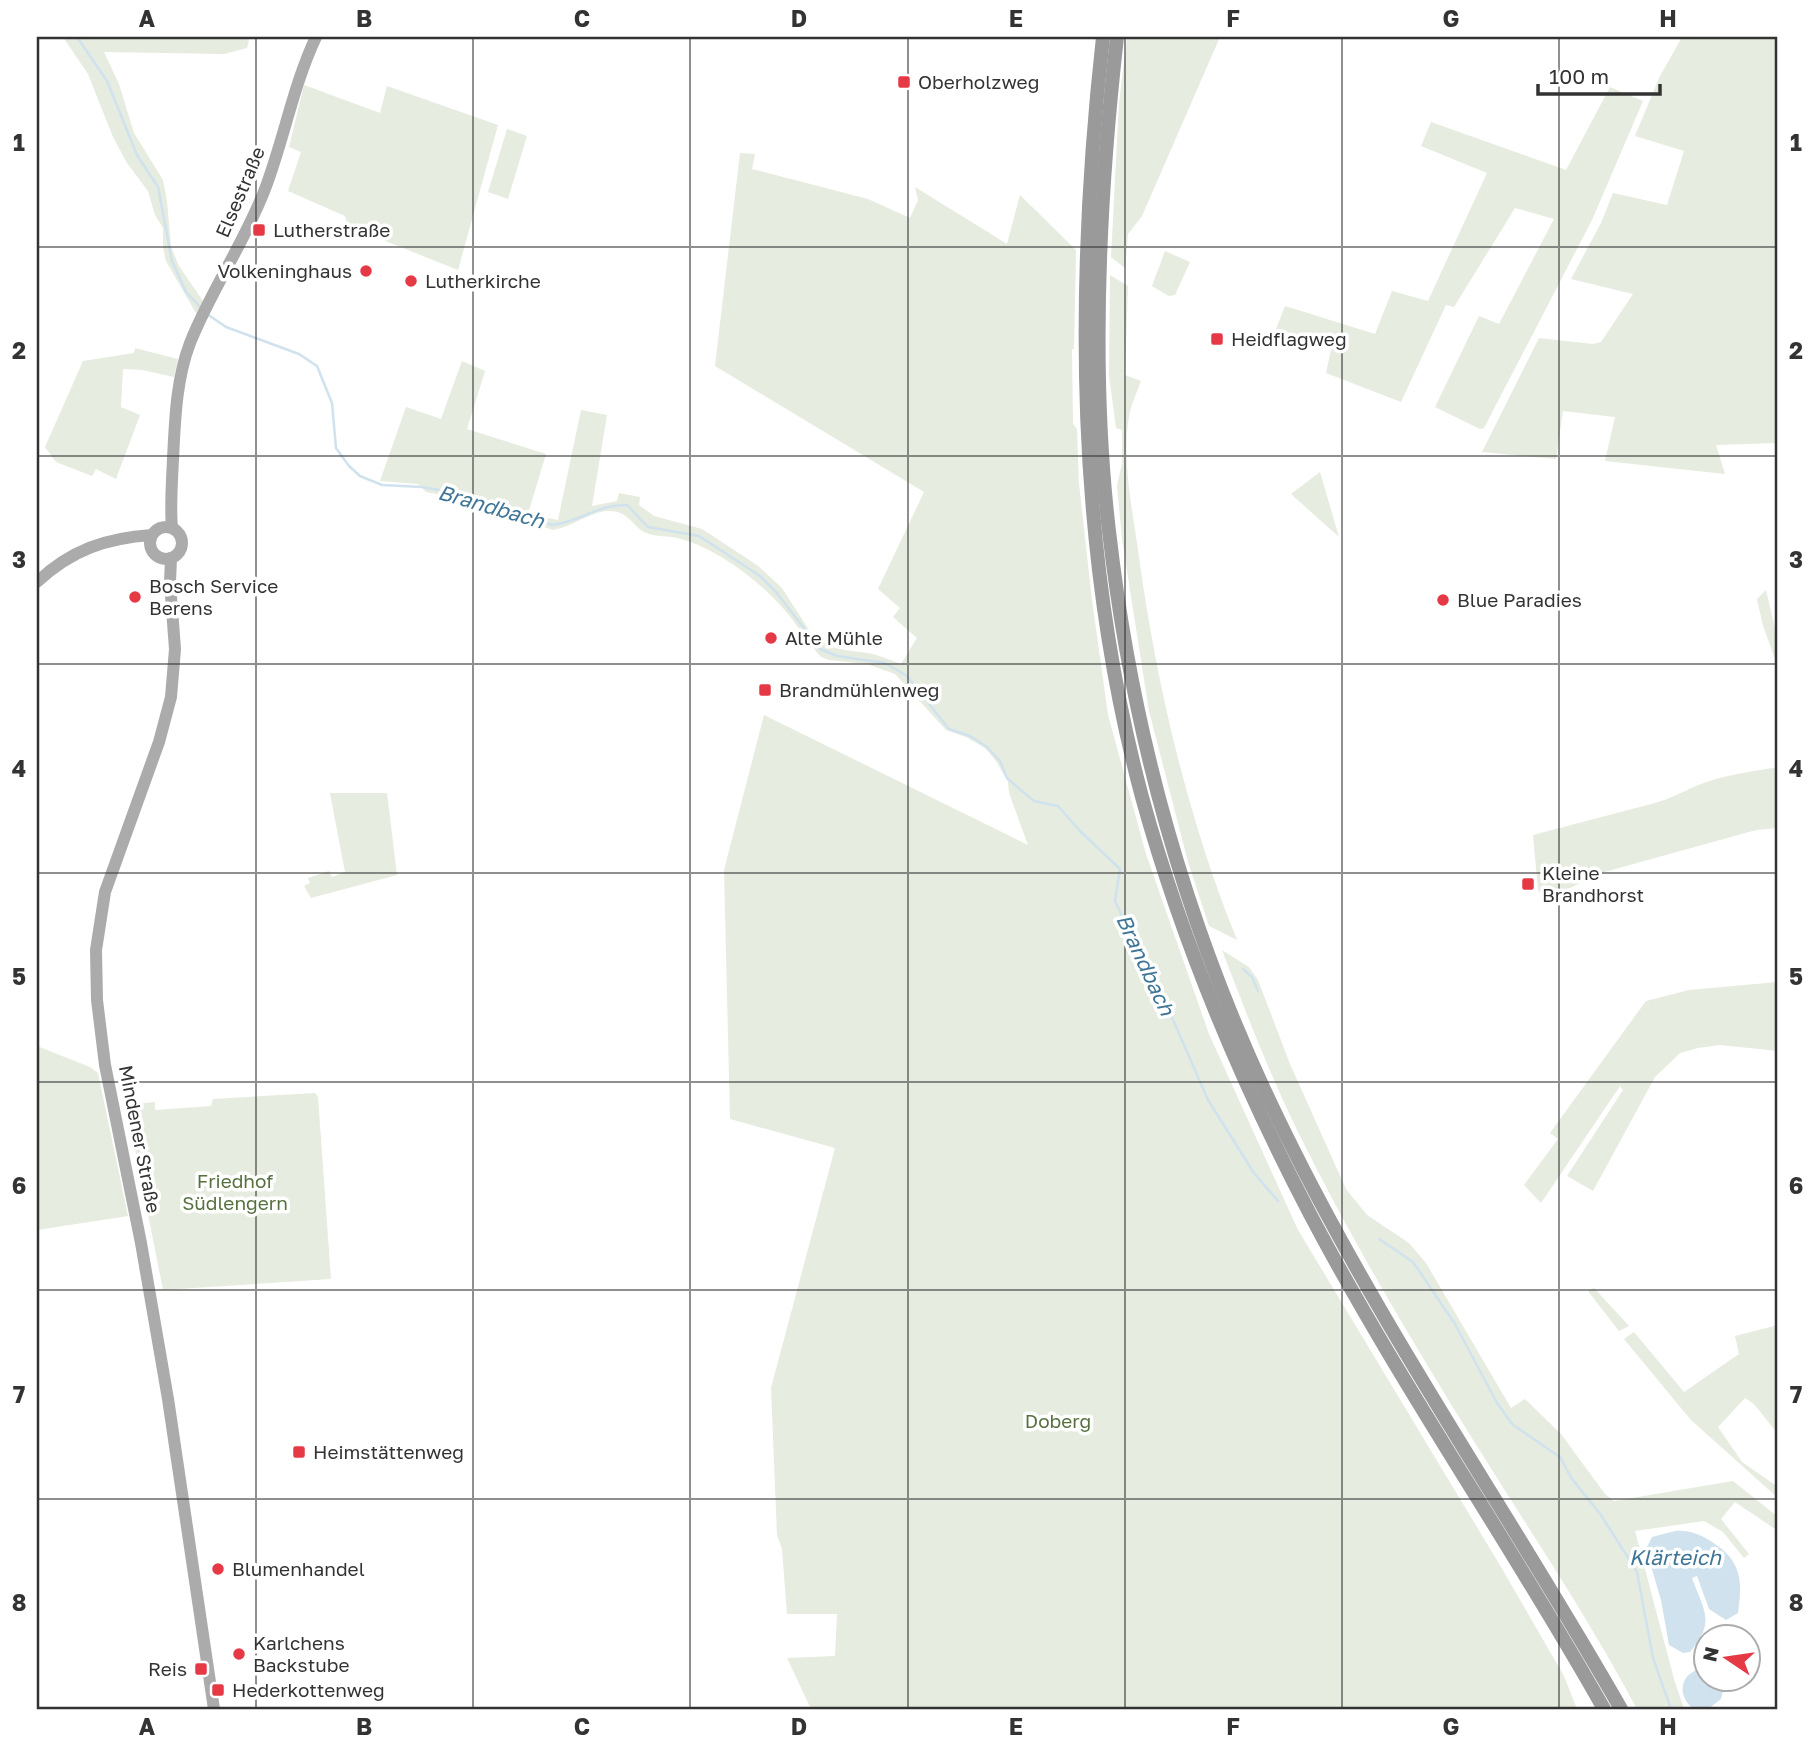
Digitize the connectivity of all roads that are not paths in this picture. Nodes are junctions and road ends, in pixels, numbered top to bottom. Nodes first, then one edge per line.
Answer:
1 (316, 37) edge
2 (1103, 37) edge
3 (1117, 37) edge
4 (161, 542) junction
5 (37, 582) edge
6 (1172, 875) junction
7 (1214, 993) junction
8 (214, 1709) edge
9 (1604, 1709) edge
10 (1620, 1709) edge

1 - 4 main road, Elsestraße
2 - 6 highway
3 - 6 highway
4 - 5 main road
4 - 8 main road, Mindener Straße
6 - 7 highway
7 - 9 highway
7 - 10 highway

